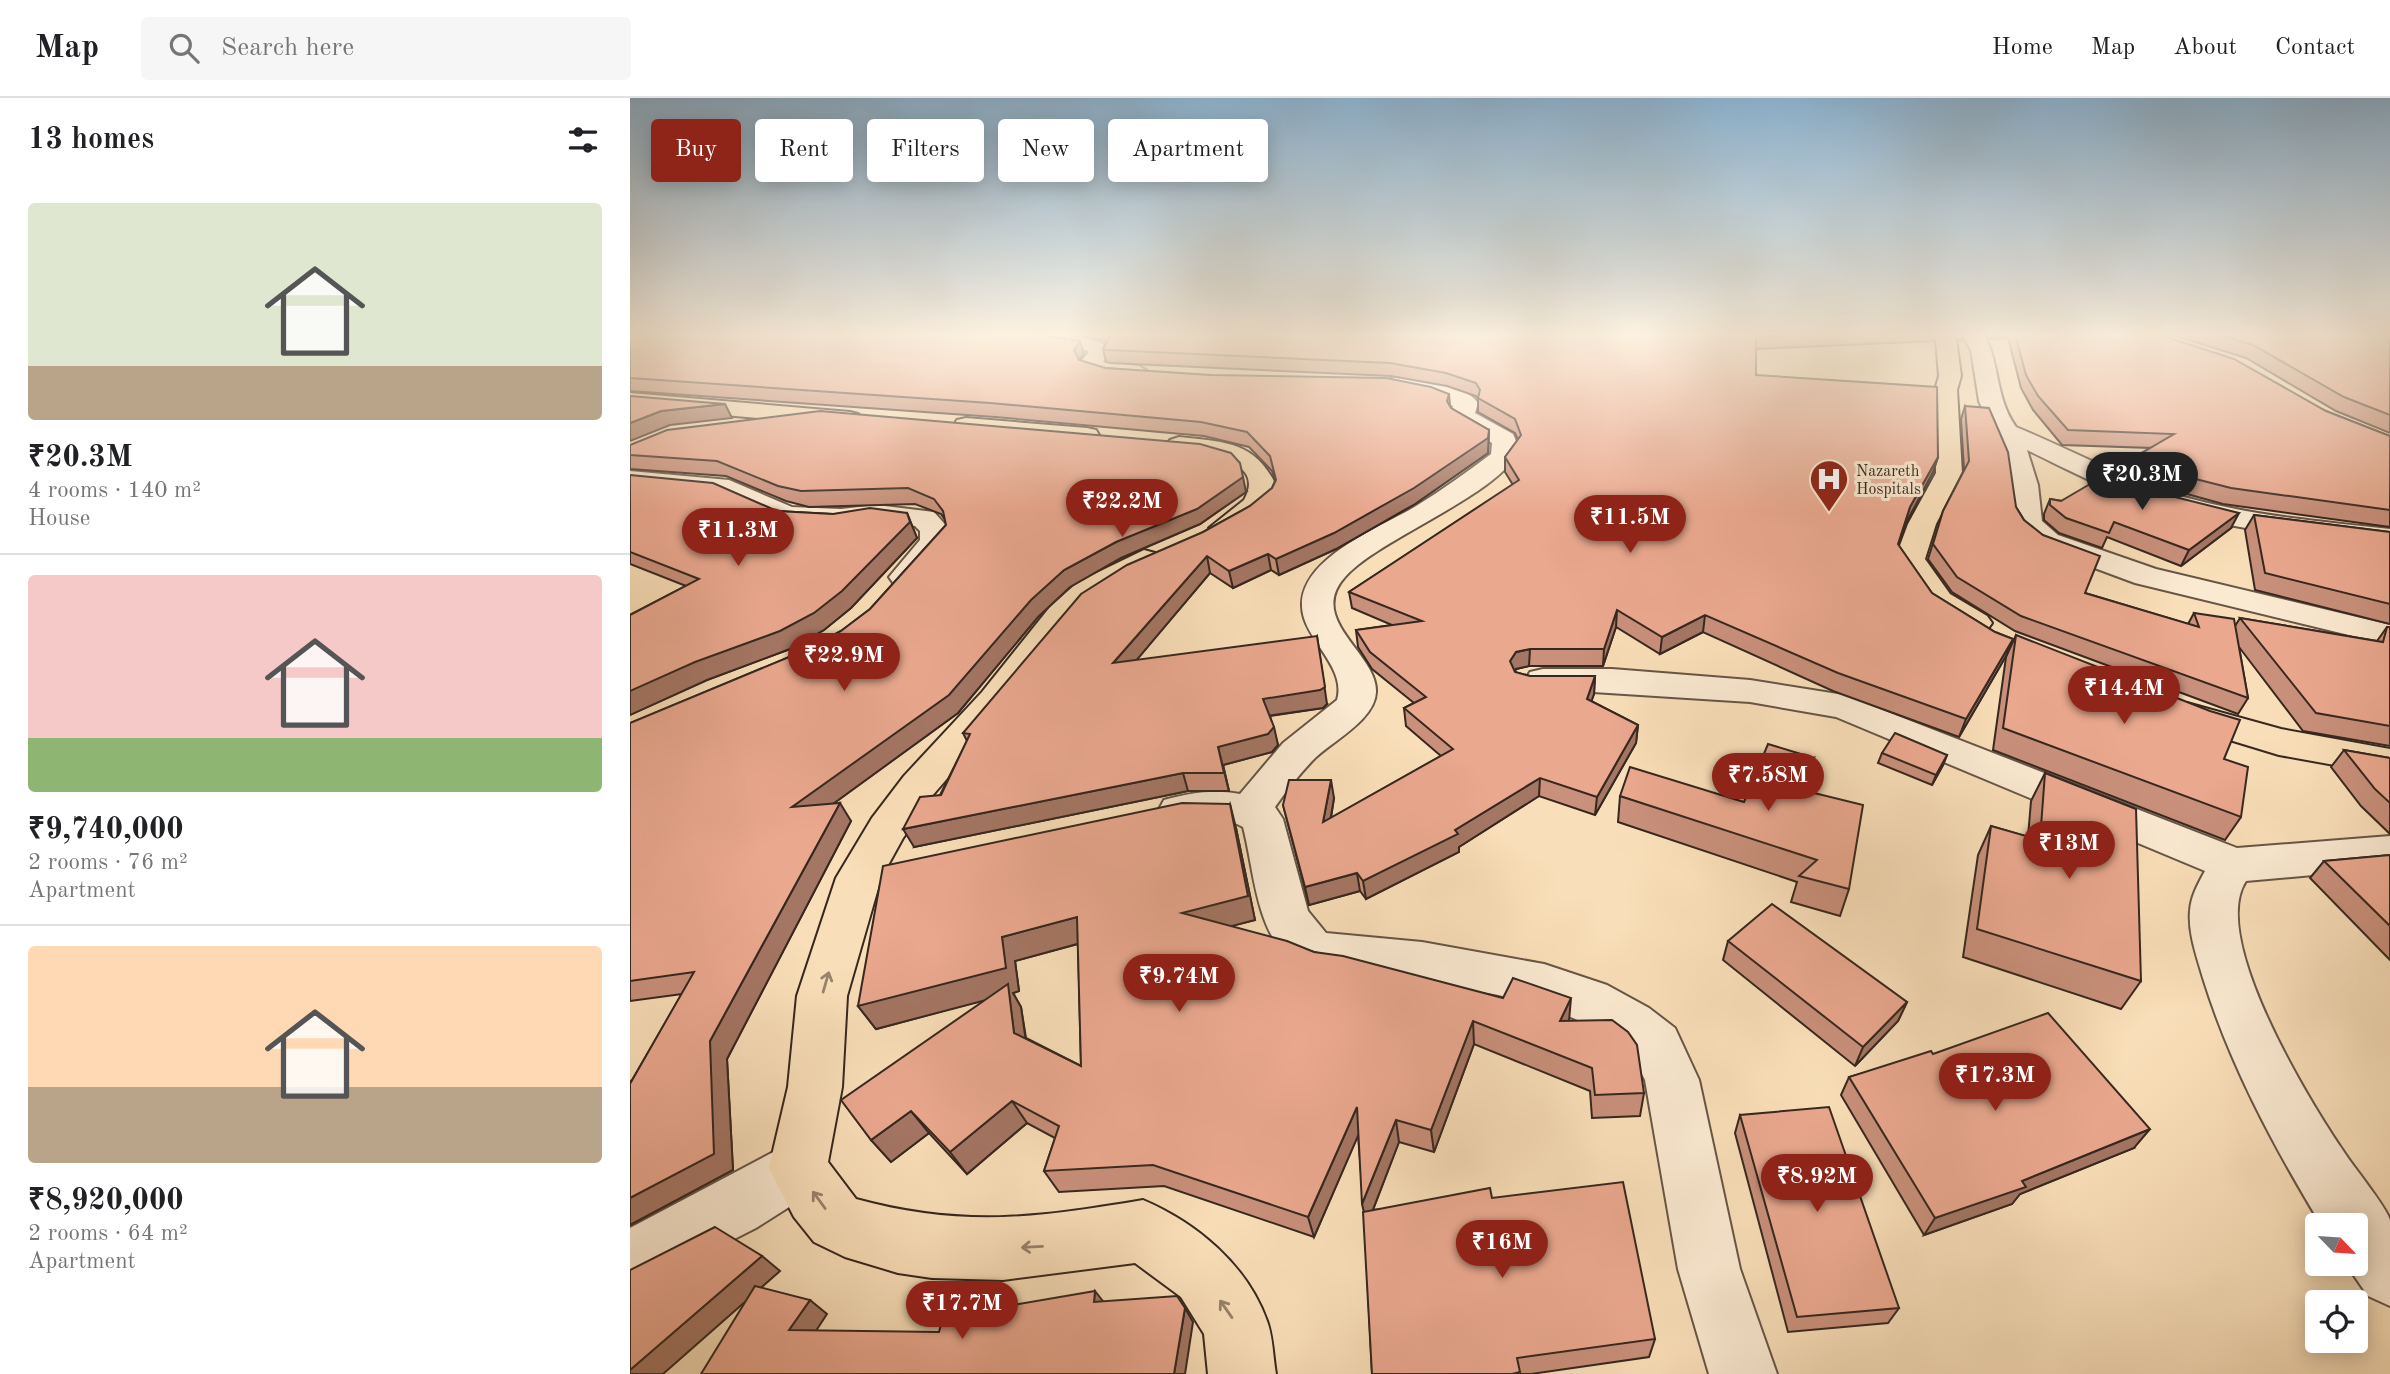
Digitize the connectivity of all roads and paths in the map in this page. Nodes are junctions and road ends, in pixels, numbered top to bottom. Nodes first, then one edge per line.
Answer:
1 (1445, 394) edge
2 (1946, 394) edge
3 (1989, 394) edge
4 (630, 400) edge
5 (827, 417) junction
6 (709, 431) edge
7 (2007, 432) junction
8 (630, 479) edge
9 (2390, 538) edge
10 (882, 600) edge
11 (2390, 635) edge
12 (2002, 640) edge
13 (1530, 680) edge
14 (2154, 703) edge
15 (2390, 762) edge
16 (1250, 810) junction
17 (1135, 820) edge
18 (2390, 852) edge
19 (923, 864) edge
20 (2233, 865) junction
21 (859, 878) junction
22 (799, 1168) junction
23 (630, 1261) edge
24 (2390, 1274) edge
25 (1242, 1374) edge
26 (1743, 1374) edge

1 - 16 street
2 - 12 main road
3 - 7 street
4 - 5 main road
5 - 6 street
5 - 21 main road
7 - 9 street
7 - 11 street
8 - 10 street
13 - 20 street
14 - 15 main road
16 - 17 street
16 - 26 street
18 - 20 street
19 - 21 street
20 - 24 street
22 -> 21 main road
22 - 23 street
25 -> 22 main road

